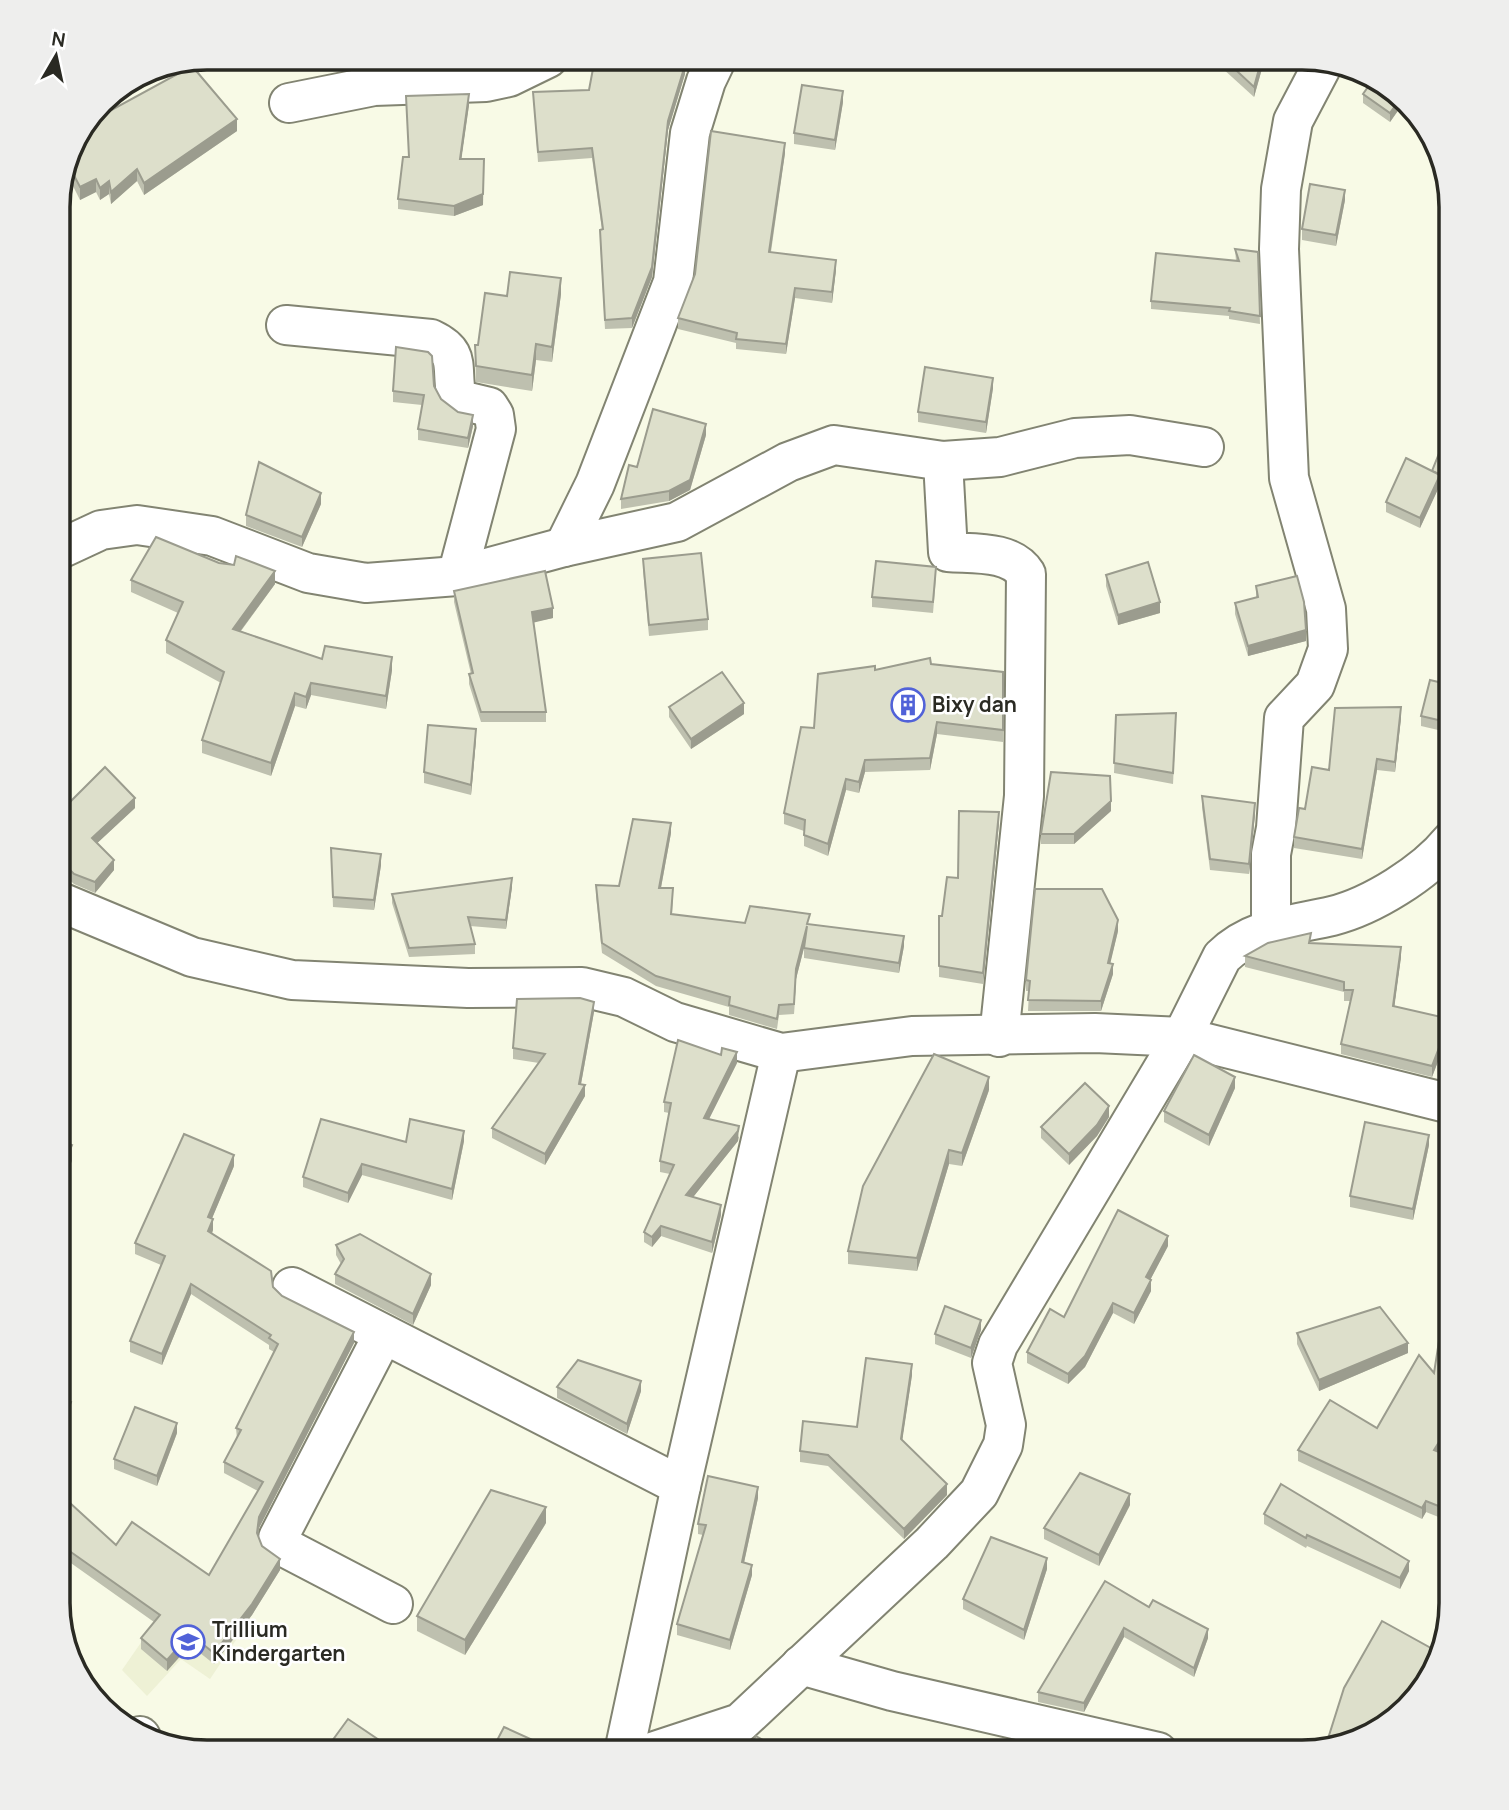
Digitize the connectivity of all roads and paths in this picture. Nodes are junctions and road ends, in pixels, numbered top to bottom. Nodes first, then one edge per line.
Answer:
1 (523, 70) edge
2 (712, 70) edge
3 (1319, 71) edge
4 (289, 103) dead end
5 (286, 325) dead end
6 (1204, 447) dead end
7 (943, 461) junction
8 (70, 544) edge
9 (564, 547) junction
10 (457, 576) junction
11 (1439, 852) edge
12 (70, 906) edge
13 (1271, 928) junction
14 (999, 1037) junction
15 (1182, 1037) junction
16 (781, 1053) junction
17 (1439, 1101) edge
18 (292, 1287) dead end
19 (383, 1335) junction
20 (681, 1486) junction
21 (393, 1604) dead end
22 (801, 1665) junction
23 (627, 1740) edge
24 (688, 1740) edge
25 (1106, 1740) edge

1 - 4 street
2 - 9 street
3 - 13 street
5 - 10 street
6 - 7 street
7 - 9 street
7 - 14 street
8 - 10 street
9 - 10 street
11 - 13 street
12 - 16 street
13 - 15 street
14 - 15 street
14 - 16 street
15 - 17 street
15 - 22 street
16 - 20 street
18 - 19 street
19 - 20 street
19 - 21 street
20 - 23 street
22 - 24 street
22 - 25 street

